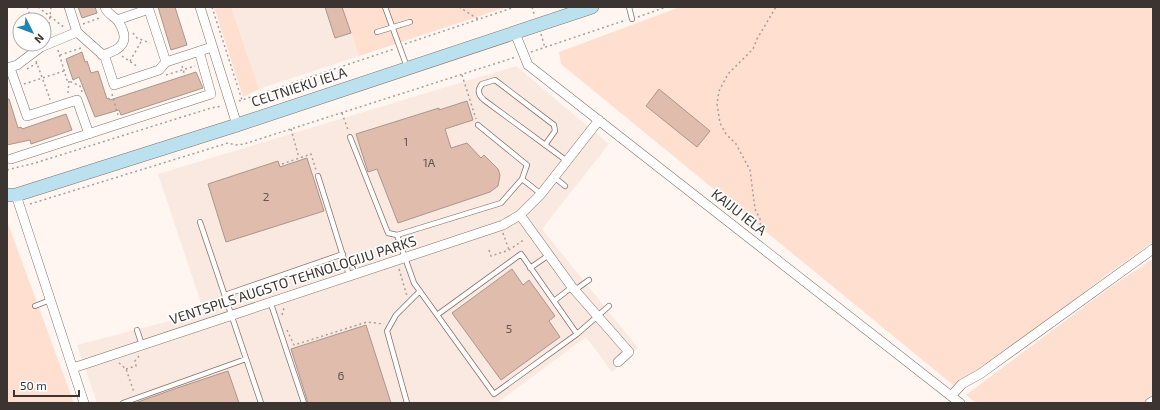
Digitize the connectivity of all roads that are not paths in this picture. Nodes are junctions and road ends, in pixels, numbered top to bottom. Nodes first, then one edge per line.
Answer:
1 (69, 7) edge
2 (200, 7) edge
3 (385, 7) edge
4 (592, 7) edge
5 (629, 7) edge
6 (149, 8) edge
7 (106, 9) edge
8 (568, 11) edge
9 (632, 18) road end
10 (118, 20) junction
11 (410, 22) dead end
12 (392, 28) junction
13 (75, 31) junction
14 (377, 32) dead end
15 (515, 33) junction
16 (212, 47) junction
17 (199, 51) junction
18 (102, 55) junction
19 (166, 62) junction
20 (8, 68) edge
21 (407, 68) junction
22 (599, 120) junction
23 (238, 124) junction
24 (478, 126) road end
25 (88, 134) junction
26 (350, 137) road end
27 (545, 146) junction
28 (11, 159) dead end
29 (567, 162) junction
30 (318, 176) road end
31 (554, 177) junction
32 (522, 179) junction
33 (565, 186) dead end
34 (541, 194) junction
35 (12, 195) edge
36 (520, 215) junction
37 (200, 222) dead end
38 (397, 235) junction
39 (1153, 249) edge
40 (343, 254) junction
41 (549, 255) junction
42 (404, 257) junction
43 (530, 268) junction
44 (349, 275) junction
45 (589, 280) dead end
46 (574, 289) junction
47 (420, 291) junction
48 (225, 295) junction
49 (50, 300) junction
50 (554, 300) junction
51 (270, 302) junction
52 (35, 306) dead end
53 (609, 306) dead end
54 (231, 314) junction
55 (437, 316) junction
56 (597, 316) junction
57 (137, 330) dead end
58 (577, 334) junction
59 (142, 348) junction
60 (246, 358) junction
61 (618, 362) dead end
62 (73, 368) junction
63 (951, 396) junction
64 (1153, 401) edge
65 (84, 403) edge
66 (123, 403) edge
67 (261, 403) edge
68 (304, 403) edge
69 (407, 403) edge
70 (960, 403) edge
71 (1150, 403) edge

1 - 13 street
2 - 16 street
3 - 12 lane
4 - 8 street, CELTNIEKU IELA
5 - 9 lane
6 - 10 street
6 - 19 street
7 - 10 street
8 - 15 street, CELTNIEKU IELA
10 - 18 street
11 - 12 lane
12 - 14 lane
12 - 21 lane
13 - 18 street
13 - 20 street
15 - 21 street, CELTNIEKU IELA
15 - 22 street, KAIJU IELA
16 - 17 street
16 - 23 street
17 - 19 street
17 - 25 street
18 - 19 street
20 - 25 street
21 - 23 street, CELTNIEKU IELA
22 - 29 street, VENTSPILS AUGSTO TEHNOLOĢIJU PARKS
22 - 63 street, KAIJU IELA
23 - 35 street, CELTNIEKU IELA
24 - 32 lane
25 - 28 street
26 - 38 lane
27 - 27 lane
27 - 29 lane
29 - 31 street, VENTSPILS AUGSTO TEHNOLOĢIJU PARKS
30 - 40 lane
31 - 33 lane
31 - 34 street, VENTSPILS AUGSTO TEHNOLOĢIJU PARKS
32 - 34 lane
32 - 38 lane
34 - 36 street, VENTSPILS AUGSTO TEHNOLOĢIJU PARKS
35 - 49 street
36 - 41 street
36 - 42 street, VENTSPILS AUGSTO TEHNOLOĢIJU PARKS
37 - 48 lane
38 - 42 lane
39 - 63 street
40 - 44 lane
40 - 48 lane
41 - 43 lane
41 - 46 street
42 - 44 street, VENTSPILS AUGSTO TEHNOLOĢIJU PARKS
42 - 47 lane
43 - 50 lane
43 - 55 lane
44 - 51 street, VENTSPILS AUGSTO TEHNOLOĢIJU PARKS
45 - 46 lane
46 - 50 lane
46 - 56 street
47 - 55 lane
47 - 69 lane
48 - 54 lane
49 - 52 lane
49 - 62 street
50 - 58 lane
51 - 54 street, VENTSPILS AUGSTO TEHNOLOĢIJU PARKS
51 - 68 lane
53 - 56 lane
54 - 59 street, VENTSPILS AUGSTO TEHNOLOĢIJU PARKS
54 - 60 lane
55 - 58 lane
56 - 58 lane
56 - 61 street
57 - 59 lane
59 - 62 street, VENTSPILS AUGSTO TEHNOLOĢIJU PARKS
60 - 66 lane
60 - 67 lane
62 - 65 street
63 - 70 street, KAIJU IELA
64 - 71 street

